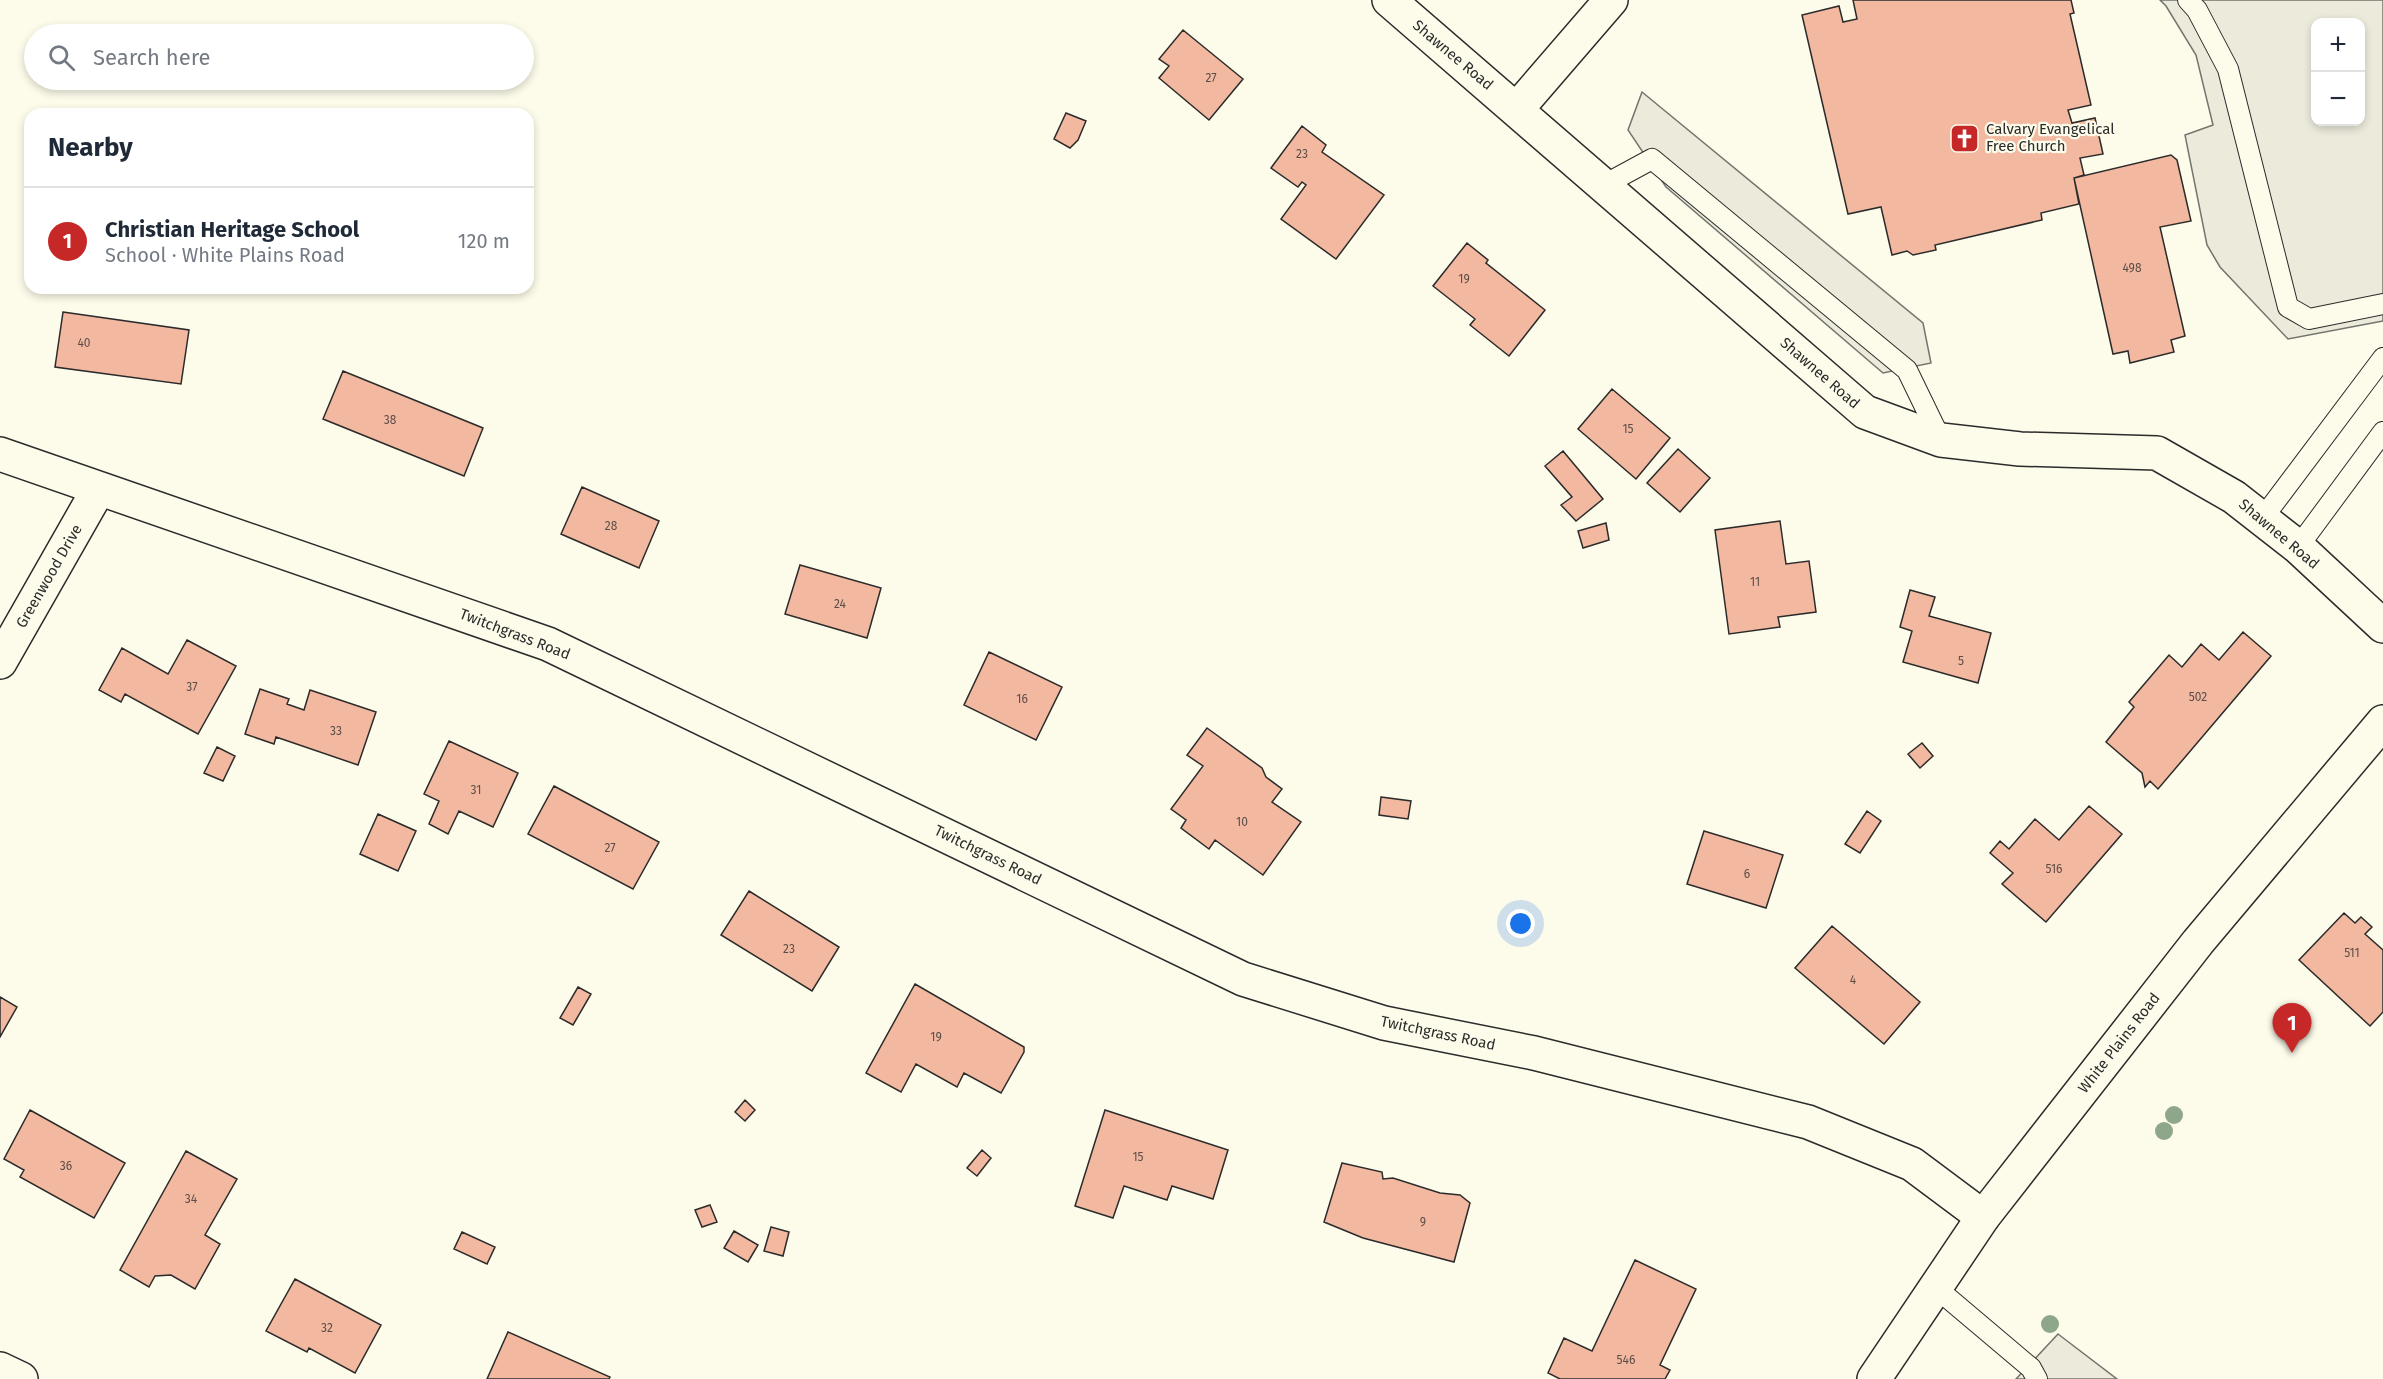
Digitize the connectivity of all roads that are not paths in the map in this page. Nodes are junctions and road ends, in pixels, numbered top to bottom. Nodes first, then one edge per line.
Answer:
1 (1389, 0) edge
2 (1611, 0) edge
3 (2188, 0) edge
4 (1517, 109) junction
5 (1604, 184) junction
6 (2383, 304) edge
7 (2383, 358) edge
8 (2383, 432) edge
9 (1941, 440) junction
10 (0, 454) edge
11 (98, 490) junction
12 (2262, 519) junction
13 (2298, 547) junction
14 (2383, 626) edge
15 (0, 662) edge
16 (2383, 722) edge
17 (1983, 1217) junction
18 (1935, 1287) junction
19 (0, 1369) edge
20 (2031, 1375) edge
21 (21, 1379) edge
22 (1874, 1379) edge

1 - 4 street, Shawnee Road
2 - 4 street
3 - 6 lane
4 - 5 street, Shawnee Road
5 - 9 street, Shawnee Road
5 - 9 lane
7 - 12 lane
8 - 13 lane
9 - 12 street, Shawnee Road
10 - 11 street, Twitchgrass Road
11 - 15 street, Greenwood Drive
11 - 17 street, Twitchgrass Road
12 - 13 street, Shawnee Road
13 - 14 street, Shawnee Road
16 - 17 street, White Plains Road
17 - 18 street, White Plains Road
18 - 20 lane
18 - 22 street, White Plains Road
19 - 21 street

